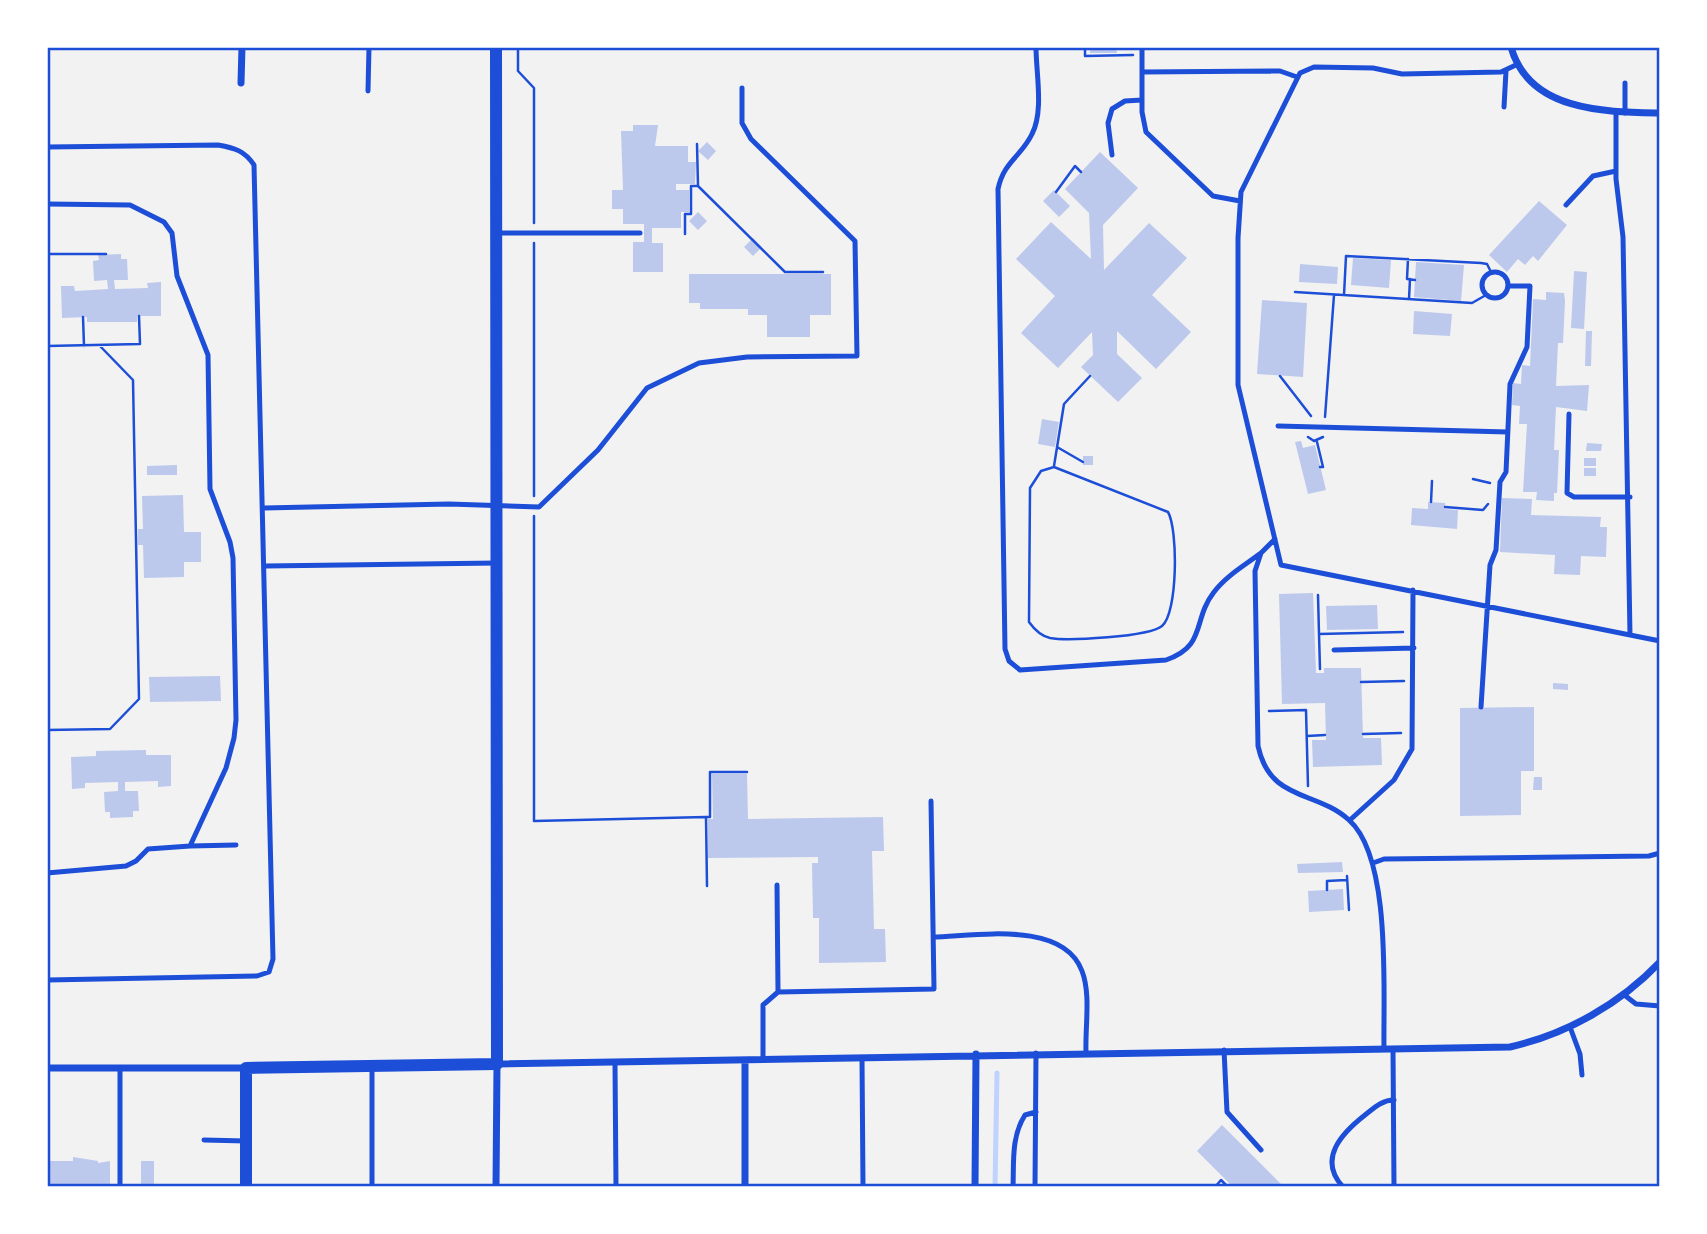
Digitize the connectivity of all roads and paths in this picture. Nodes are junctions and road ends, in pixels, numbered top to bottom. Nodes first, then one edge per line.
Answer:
1 (242, 47) edge
2 (369, 47) edge
3 (496, 47) edge
4 (1036, 47) edge
5 (1085, 47) edge
6 (1136, 47) edge
7 (1142, 47) edge
8 (1511, 47) edge
9 (1518, 64) junction
10 (1506, 71) junction
11 (1142, 72) junction
12 (1297, 77) junction
13 (242, 83) dead end
14 (1625, 83) dead end
15 (742, 89) dead end
16 (368, 91) dead end
17 (1142, 100) junction
18 (1504, 107) dead end
19 (1616, 113) junction
20 (1625, 113) junction
21 (1660, 113) edge
22 (697, 144) dead end
23 (47, 146) edge
24 (1112, 155) dead end
25 (1616, 171) junction
26 (1081, 172) dead end
27 (698, 186) junction
28 (1056, 192) dead end
29 (1240, 201) junction
30 (47, 204) edge
31 (1566, 205) dead end
32 (497, 233) junction
33 (640, 233) dead end
34 (685, 234) dead end
35 (47, 254) edge
36 (106, 254) dead end
37 (1408, 259) junction
38 (823, 272) dead end
39 (1491, 272) junction
40 (1508, 286) junction
41 (1295, 292) dead end
42 (1334, 295) junction
43 (1344, 295) junction
44 (1486, 295) junction
45 (1409, 299) junction
46 (139, 316) dead end
47 (83, 317) dead end
48 (99, 345) junction
49 (47, 346) edge
50 (84, 346) junction
51 (1090, 376) dead end
52 (1280, 376) dead end
53 (1569, 414) dead end
54 (1278, 426) dead end
55 (1321, 427) junction
56 (1508, 432) junction
57 (1317, 441) dead end
58 (1057, 447) junction
59 (1083, 462) dead end
60 (1054, 467) junction
61 (1320, 467) dead end
62 (1473, 479) dead end
63 (1432, 481) dead end
64 (1498, 484) junction
65 (1630, 497) junction
66 (1431, 502) dead end
67 (497, 506) junction
68 (1445, 507) dead end
69 (264, 508) junction
70 (1275, 539) junction
71 (1261, 553) junction
72 (497, 563) junction
73 (265, 566) junction
74 (1413, 590) junction
75 (1318, 595) dead end
76 (1487, 605) junction
77 (1413, 632) junction
78 (1319, 634) junction
79 (1630, 635) junction
80 (1660, 641) edge
81 (1414, 648) junction
82 (1334, 650) dead end
83 (1320, 669) dead end
84 (1414, 681) junction
85 (1362, 682) dead end
86 (1481, 708) dead end
87 (1258, 712) junction
88 (47, 730) edge
89 (1414, 733) junction
90 (1363, 734) dead end
91 (1325, 735) dead end
92 (1307, 736) junction
93 (747, 772) dead end
94 (1308, 799) junction
95 (931, 801) dead end
96 (1350, 820) junction
97 (236, 845) dead end
98 (190, 846) junction
99 (1660, 853) edge
100 (1373, 863) junction
101 (47, 873) edge
102 (777, 885) dead end
103 (707, 886) dead end
104 (1327, 890) dead end
105 (1349, 910) dead end
106 (933, 937) junction
107 (1660, 962) edge
108 (47, 980) edge
109 (778, 992) junction
110 (1623, 994) junction
111 (1660, 1006) edge
112 (1570, 1027) junction
113 (1384, 1049) junction
114 (1393, 1049) junction
115 (1224, 1050) junction
116 (1036, 1052) junction
117 (1086, 1052) junction
118 (976, 1054) junction
119 (862, 1058) junction
120 (764, 1060) junction
121 (745, 1061) junction
122 (615, 1063) junction
123 (497, 1064) junction
124 (372, 1066) junction
125 (47, 1068) edge
126 (120, 1068) junction
127 (246, 1068) junction
128 (1582, 1076) dead end
129 (1394, 1100) junction
130 (1036, 1112) junction
131 (204, 1140) dead end
132 (246, 1141) junction
133 (1261, 1150) dead end
134 (120, 1187) edge
135 (246, 1187) edge
136 (372, 1187) edge
137 (496, 1187) edge
138 (616, 1187) edge
139 (745, 1187) edge
140 (863, 1187) edge
141 (975, 1187) edge
142 (1013, 1187) edge
143 (1035, 1187) edge
144 (1215, 1187) edge
145 (1228, 1187) edge
146 (1343, 1187) edge
147 (1394, 1187) edge

1 - 13 street
2 - 16 lane
3 - 32 street
4 - 71 lane
5 - 6 path
7 - 11 lane
8 - 9 street
9 - 10 lane
9 - 19 street
10 - 12 lane
10 - 18 lane
11 - 12 lane
11 - 17 lane
12 - 29 lane
14 - 20 lane
15 - 67 lane
17 - 24 lane
17 - 29 lane
19 - 20 street
19 - 25 lane
20 - 21 street
22 - 27 path
23 - 69 lane
25 - 31 lane
25 - 65 lane
26 - 28 path
27 - 34 path
27 - 38 path
29 - 70 lane
30 - 98 lane
32 - 33 lane
32 - 67 street
35 - 36 path
37 - 39 path
37 - 43 path
37 - 45 path
39 - 40 lane
39 - 44 lane
40 - 44 lane
40 - 56 lane
41 - 42 path
42 - 43 path
42 - 55 path
43 - 45 path
44 - 45 path
46 - 48 path
47 - 50 path
48 - 50 path
48 - 88 path
49 - 50 path
51 - 58 path
52 - 55 path
53 - 65 lane
54 - 55 lane
55 - 56 lane
56 - 64 lane
57 - 61 path
58 - 59 path
58 - 60 path
60 - 60 path
62 - 64 path
63 - 66 path
64 - 68 path
64 - 76 lane
65 - 79 lane
67 - 69 lane
67 - 72 street
69 - 73 lane
70 - 71 lane
70 - 74 lane
71 - 87 lane
72 - 73 lane
72 - 123 street
73 - 108 lane
74 - 76 lane
74 - 77 lane
75 - 78 path
76 - 79 lane
76 - 86 lane
77 - 78 path
77 - 81 lane
78 - 83 path
79 - 80 lane
81 - 82 lane
81 - 84 lane
84 - 85 path
84 - 89 lane
87 - 92 path
87 - 94 lane
89 - 90 path
89 - 96 lane
91 - 92 path
92 - 94 path
93 - 103 path
94 - 96 lane
95 - 106 lane
96 - 100 lane
97 - 98 lane
98 - 101 lane
99 - 100 lane
100 - 113 lane
102 - 109 lane
104 - 105 path
106 - 109 lane
106 - 117 lane
107 - 110 street
109 - 120 lane
110 - 111 lane
110 - 112 street
112 - 114 street
112 - 128 lane
113 - 114 street
113 - 115 street
114 - 129 lane
115 - 117 street
115 - 133 lane
116 - 117 street
116 - 118 street
116 - 130 lane
118 - 119 street
118 - 141 street
119 - 120 street
119 - 140 lane
120 - 121 street
121 - 122 street
121 - 139 street
122 - 123 street
122 - 138 lane
123 - 124 street
123 - 137 street
124 - 127 street
124 - 136 lane
125 - 126 street
126 - 127 street
126 - 134 lane
127 - 132 street
129 - 146 lane
129 - 147 lane
130 - 142 lane
130 - 143 lane
131 - 132 lane
132 - 135 street
144 - 145 path

